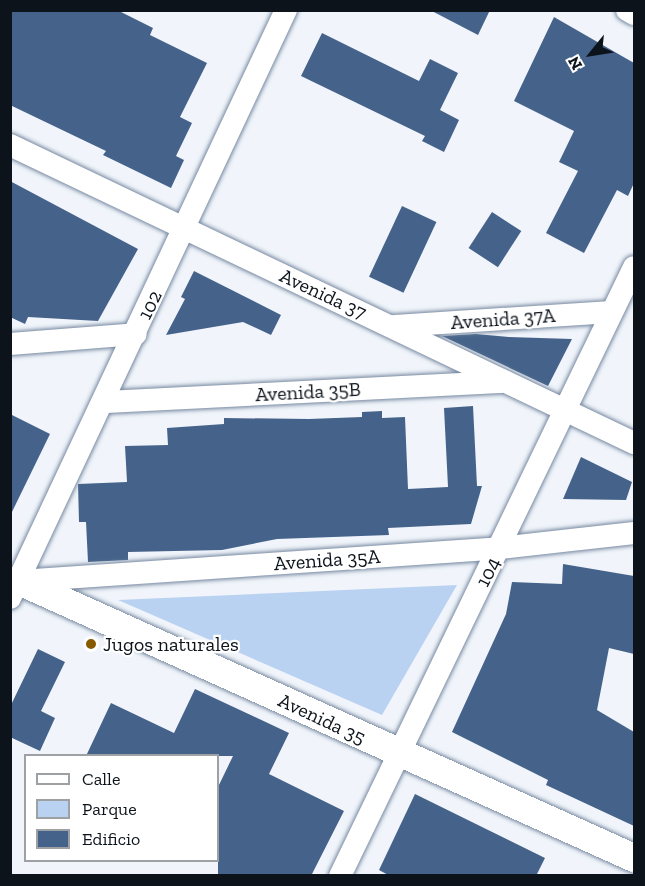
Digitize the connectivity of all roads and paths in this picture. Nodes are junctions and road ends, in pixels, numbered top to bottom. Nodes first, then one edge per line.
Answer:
1 (286, 10) edge
2 (627, 10) edge
3 (634, 14) edge
4 (10, 145) edge
5 (186, 231) junction
6 (634, 267) edge
7 (612, 312) junction
8 (393, 326) junction
9 (136, 334) junction
10 (10, 344) edge
11 (510, 381) junction
12 (105, 402) junction
13 (565, 411) junction
14 (634, 443) edge
15 (634, 533) edge
16 (500, 548) junction
17 (13, 584) edge
18 (401, 755) junction
19 (634, 858) edge
20 (340, 876) edge

1 - 5 street, 102
2 - 3 street
4 - 5 street, Avenida 37
5 - 8 street, Avenida 37
5 - 9 street, 102
6 - 7 street, 104
7 - 8 street, Avenida 37A
7 - 13 street, 104
8 - 11 street, Avenida 37
9 - 10 street
9 - 12 street, 102
11 - 12 street, Avenida 35B
11 - 13 street, Avenida 37
12 - 17 street, 102
13 - 14 street, Avenida 37
13 - 16 street, 104
15 - 16 street, Avenida 35A
16 - 17 street, Avenida 35A
16 - 18 street, 104
17 - 18 street, Avenida 35
18 - 19 street, Avenida 35
18 - 20 street, 104

